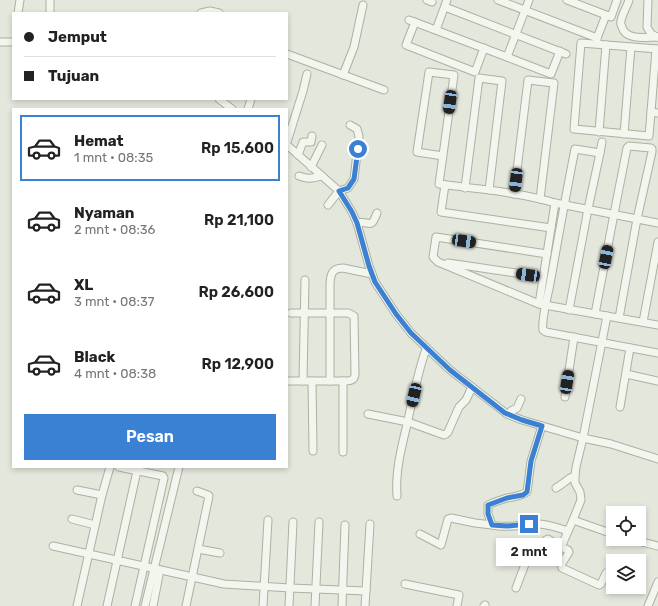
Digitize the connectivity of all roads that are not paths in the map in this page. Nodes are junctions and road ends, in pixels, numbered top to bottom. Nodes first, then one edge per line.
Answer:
1 (20, 0) edge
2 (50, 0) edge
3 (498, 0) edge
4 (529, 0) edge
5 (568, 0) edge
6 (617, 0) edge
7 (629, 0) edge
8 (648, 0) edge
9 (446, 3) edge
10 (363, 5) dead end
11 (525, 10) junction
12 (18, 12) edge
13 (50, 12) edge
14 (204, 12) edge
15 (215, 12) edge
16 (606, 15) junction
17 (436, 30) junction
18 (516, 34) junction
19 (658, 37) edge
20 (597, 41) junction
21 (0, 42) edge
22 (12, 42) edge
23 (606, 45) junction
24 (631, 47) junction
25 (484, 48) junction
26 (657, 49) edge
27 (288, 54) edge
28 (507, 57) junction
29 (307, 74) dead end
30 (343, 75) junction
31 (384, 90) dead end
32 (220, 100) edge
33 (231, 108) edge
34 (654, 112) edge
35 (350, 125) dead end
36 (599, 132) junction
37 (624, 134) junction
38 (312, 136) dead end
39 (288, 141) edge
40 (602, 142) dead end
41 (288, 145) edge
42 (322, 145) dead end
43 (600, 153) junction
44 (298, 155) junction
45 (443, 156) junction
46 (311, 167) junction
47 (299, 176) dead end
48 (322, 176) junction
49 (445, 185) junction
50 (466, 188) junction
51 (489, 190) junction
52 (339, 191) junction
53 (514, 194) junction
54 (540, 199) junction
55 (555, 203) junction
56 (328, 205) dead end
57 (564, 205) junction
58 (588, 209) junction
59 (377, 213) dead end
60 (614, 214) junction
61 (637, 219) junction
62 (357, 223) junction
63 (658, 223) edge
64 (551, 228) junction
65 (658, 242) edge
66 (547, 254) junction
67 (438, 262) junction
68 (372, 274) junction
69 (543, 278) junction
70 (305, 280) dead end
71 (542, 305) junction
72 (569, 310) junction
73 (290, 313) dead end
74 (304, 313) junction
75 (330, 313) junction
76 (595, 314) junction
77 (606, 316) junction
78 (619, 318) junction
79 (643, 322) junction
80 (658, 325) edge
81 (574, 337) junction
82 (601, 342) junction
83 (630, 348) junction
84 (426, 349) junction
85 (658, 353) edge
86 (626, 374) junction
87 (288, 381) edge
88 (304, 381) junction
89 (312, 381) junction
90 (330, 381) junction
91 (343, 381) junction
92 (658, 381) edge
93 (472, 387) junction
94 (565, 397) dead end
95 (521, 399) dead end
96 (620, 407) dead end
97 (368, 414) dead end
98 (510, 415) junction
99 (408, 422) junction
100 (542, 426) junction
101 (583, 438) junction
102 (313, 451) dead end
103 (343, 452) dead end
104 (658, 459) edge
105 (110, 468) edge
106 (124, 468) edge
107 (179, 468) edge
108 (137, 471) junction
109 (574, 476) junction
110 (556, 488) dead end
111 (77, 490) dead end
112 (197, 491) dead end
113 (102, 496) junction
114 (397, 496) dead end
115 (72, 519) dead end
116 (268, 520) dead end
117 (574, 520) junction
118 (293, 522) dead end
119 (319, 522) dead end
120 (95, 524) junction
121 (370, 524) dead end
122 (492, 525) junction
123 (345, 526) dead end
124 (568, 531) junction
125 (606, 531) edge
126 (420, 534) dead end
127 (646, 543) edge
128 (53, 546) dead end
129 (658, 546) edge
130 (560, 547) junction
131 (198, 549) junction
132 (220, 553) dead end
133 (89, 554) junction
134 (117, 560) junction
135 (144, 566) junction
136 (157, 570) junction
137 (606, 573) dead end
138 (192, 577) junction
139 (658, 582) edge
140 (405, 584) dead end
141 (264, 587) junction
142 (290, 588) junction
143 (516, 588) dead end
144 (316, 590) junction
145 (343, 591) junction
146 (366, 591) junction
147 (650, 605) edge
148 (77, 606) edge
149 (107, 606) edge
150 (135, 606) edge
151 (145, 606) edge
152 (153, 606) edge
153 (186, 606) edge
154 (263, 606) edge
155 (289, 606) edge
156 (315, 606) edge
157 (342, 606) edge
158 (365, 606) edge
159 (457, 606) edge

1 - 12 street
2 - 13 street
3 - 11 street
4 - 11 street
5 - 16 street
6 - 16 street
7 - 19 street
8 - 19 street
9 - 17 street
9 - 18 street
10 - 30 street
11 - 18 street
11 - 20 street
14 - 15 street
16 - 20 street
17 - 25 street
17 - 25 street
18 - 28 street
18 - 28 street
20 - 23 street
20 - 36 street
21 - 22 street
23 - 24 street
23 - 36 street
24 - 26 street
24 - 37 street
25 - 28 street
26 - 34 street
27 - 30 street
29 - 39 street
30 - 31 street
32 - 33 street
34 - 37 street
35 - 52 street
36 - 37 street
38 - 44 street
40 - 43 street
41 - 44 street
42 - 46 street
43 - 57 street
43 - 58 street
44 - 46 street
45 - 45 street
45 - 49 street
46 - 48 street
47 - 48 street
48 - 52 street
49 - 50 street
49 - 64 street
50 - 51 street
50 - 51 street
51 - 53 street
52 - 56 street
52 - 62 street
53 - 54 street
53 - 54 street
54 - 55 street
55 - 57 street
55 - 64 street
57 - 58 street
57 - 71 street
58 - 60 street
58 - 72 street
59 - 62 street
60 - 61 street
60 - 61 street
60 - 76 street
61 - 63 street
61 - 78 street
62 - 68 street
64 - 66 street
65 - 79 street
66 - 67 street
66 - 69 street
67 - 69 street
67 - 71 street
68 - 75 street
68 - 84 street
69 - 71 street
70 - 74 street
71 - 72 street
71 - 81 street
72 - 76 street
73 - 74 street
74 - 75 street
74 - 88 street
75 - 90 street
75 - 91 street
76 - 77 street
77 - 78 street
77 - 82 street
78 - 79 street
79 - 80 street
81 - 82 street
81 - 94 street
82 - 83 street
82 - 101 street
83 - 85 street
83 - 86 street
84 - 93 street
84 - 99 street
86 - 92 street
86 - 96 street
87 - 88 street
88 - 89 street
89 - 90 street
89 - 102 street
90 - 91 street
91 - 103 street
93 - 98 street
93 - 99 street
95 - 98 street
97 - 99 street
98 - 100 street
99 - 114 street
100 - 101 street
100 - 122 street
101 - 104 street
101 - 109 street
105 - 113 street
106 - 108 street
107 - 136 street
108 - 134 street
108 - 135 street
109 - 110 street
109 - 117 street
111 - 113 street
112 - 131 street
113 - 120 street
115 - 120 street
116 - 141 street
117 - 124 street
117 - 125 street
118 - 142 street
119 - 144 street
120 - 133 street
121 - 146 street
122 - 124 street
122 - 126 street
123 - 145 street
124 - 130 street
127 - 129 street
128 - 133 street
130 - 137 street
130 - 143 street
131 - 132 street
131 - 138 street
133 - 134 street
133 - 148 street
134 - 135 street
134 - 149 street
135 - 136 street
135 - 150 street
136 - 138 street
136 - 151 street
136 - 152 street
138 - 141 street
138 - 153 street
139 - 147 street
140 - 159 street
141 - 142 street
141 - 154 street
142 - 144 street
142 - 155 street
144 - 145 street
144 - 156 street
145 - 146 street
145 - 157 street
146 - 158 street

